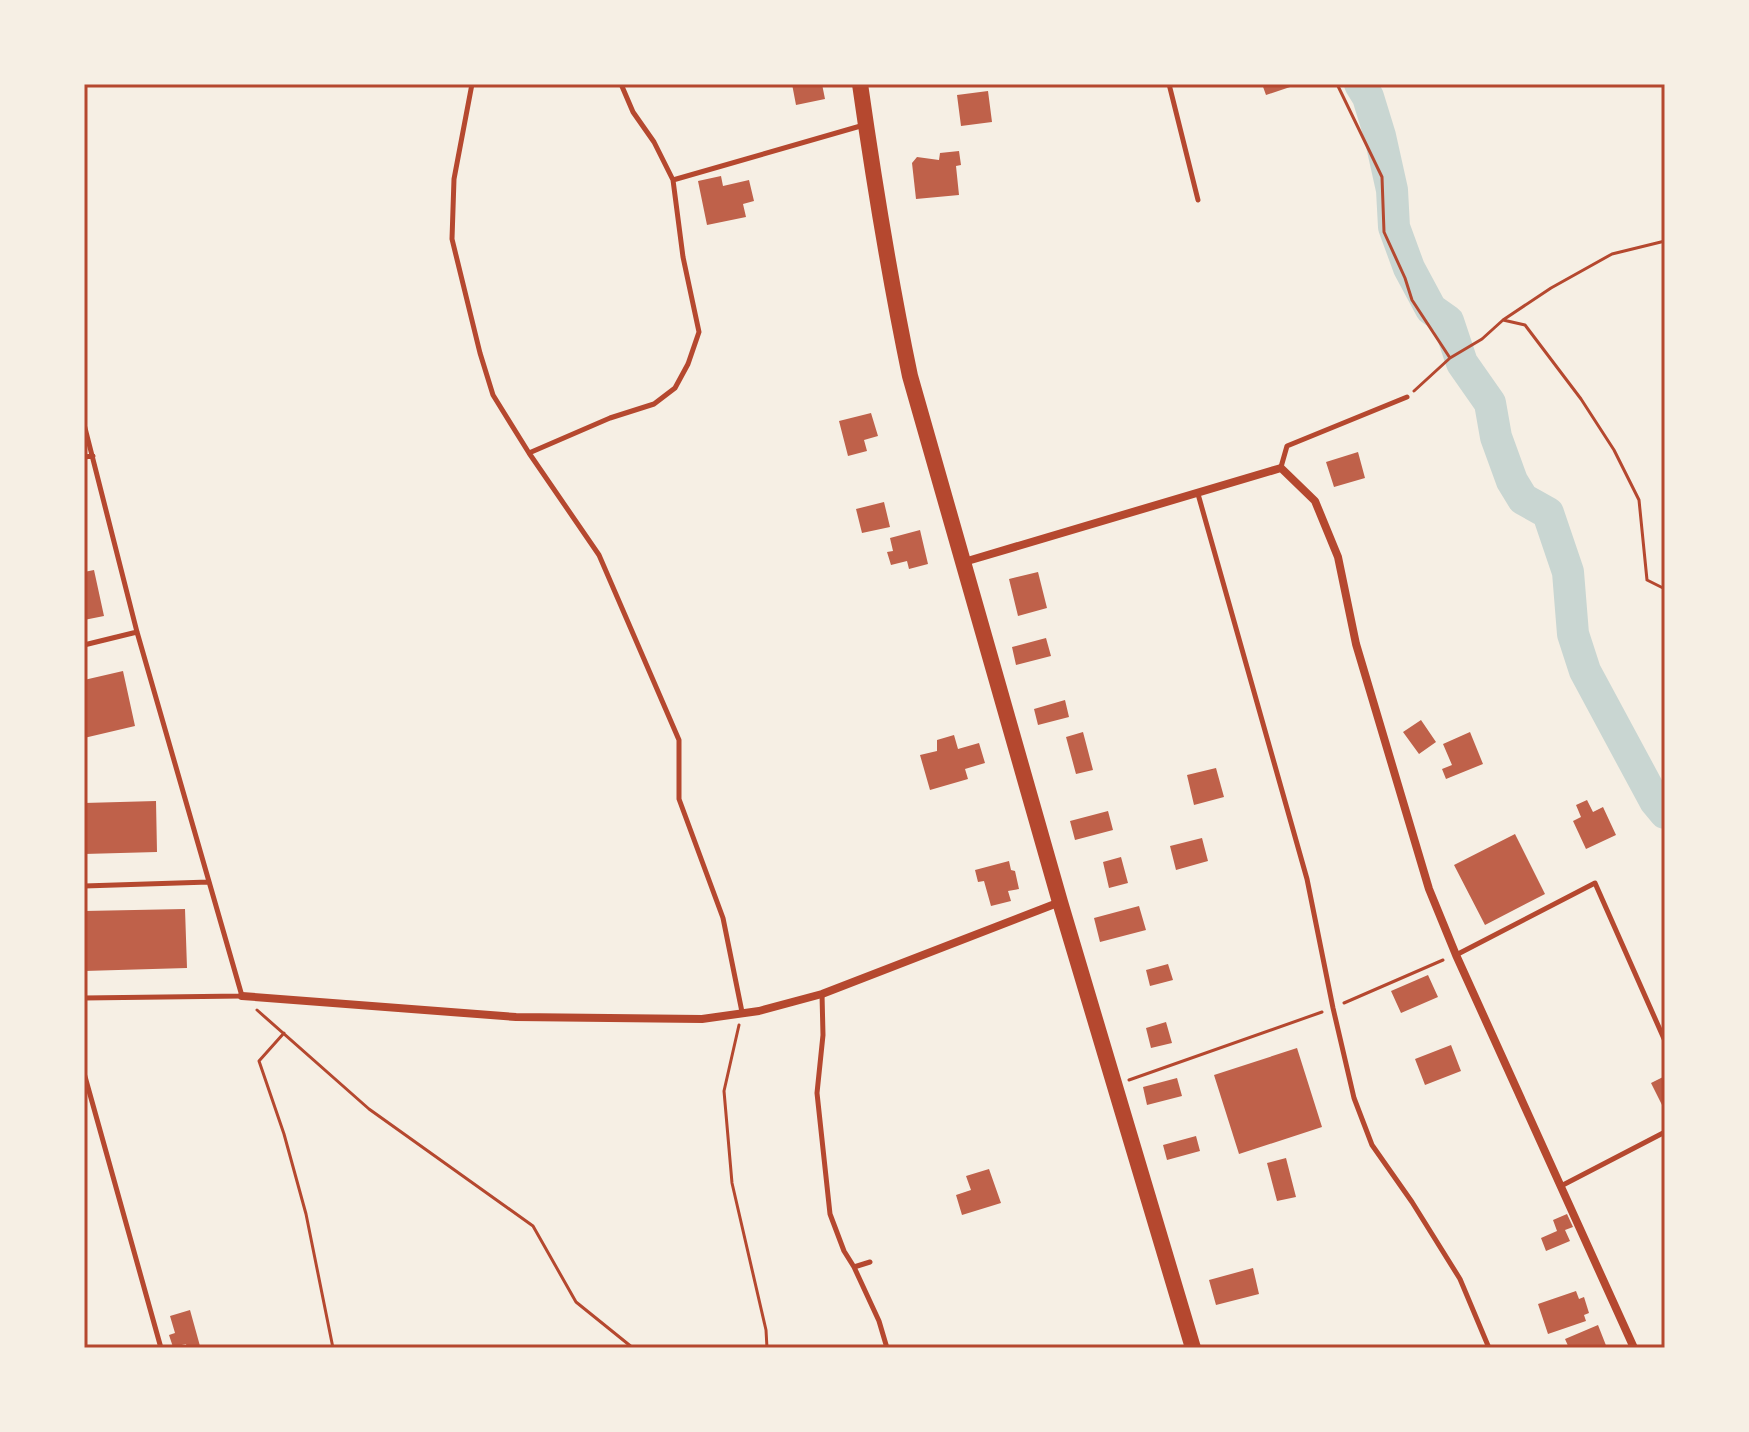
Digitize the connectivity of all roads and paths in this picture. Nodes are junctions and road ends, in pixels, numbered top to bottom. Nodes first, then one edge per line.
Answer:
1 (472, 84) edge
2 (621, 84) edge
3 (860, 84) edge
4 (1169, 84) edge
5 (1337, 84) edge
6 (866, 125) junction
7 (673, 180) junction
8 (1198, 200) dead end
9 (1665, 241) edge
10 (1503, 320) junction
11 (1450, 358) junction
12 (1407, 397) joint
13 (84, 424) edge
14 (529, 453) junction
15 (93, 456) junction
16 (84, 457) edge
17 (1281, 468) junction
18 (1198, 494) junction
19 (964, 562) junction
20 (1665, 589) edge
21 (137, 632) junction
22 (84, 645) edge
23 (209, 882) junction
24 (84, 886) edge
25 (1060, 902) junction
26 (1456, 955) junction
27 (822, 994) junction
28 (242, 996) junction
29 (84, 998) edge
30 (1333, 1008) junction
31 (742, 1013) junction
32 (284, 1033) junction
33 (1665, 1041) edge
34 (84, 1073) edge
35 (1115, 1086) junction
36 (1665, 1132) edge
37 (1561, 1186) junction
38 (870, 1262) dead end
39 (854, 1267) junction
40 (161, 1348) edge
41 (333, 1348) edge
42 (633, 1348) edge
43 (767, 1348) edge
44 (887, 1348) edge
45 (1193, 1348) edge
46 (1489, 1348) edge
47 (1634, 1348) edge

1 - 14 lane
2 - 7 lane
3 - 6 main road
4 - 8 lane
5 - 11 path
6 - 7 lane
6 - 19 main road
7 - 14 lane
9 - 10 path
10 - 11 path
10 - 20 path
11 - 12 path
12 - 17 lane
13 - 15 lane
14 - 31 lane
15 - 16 lane
15 - 21 lane
17 - 18 street
17 - 26 street
18 - 19 street
18 - 30 lane
19 - 25 main road
21 - 22 lane
21 - 23 lane
23 - 24 lane
23 - 28 lane
25 - 27 street
25 - 35 main road
26 - 30 path
26 - 33 lane
26 - 37 street
27 - 31 street
27 - 39 lane
28 - 29 lane
28 - 31 street
28 - 32 path
30 - 35 path
30 - 46 lane
31 - 43 path
32 - 41 path
32 - 42 path
34 - 40 lane
35 - 45 main road
36 - 37 lane
37 - 47 street
38 - 39 lane
39 - 44 lane

